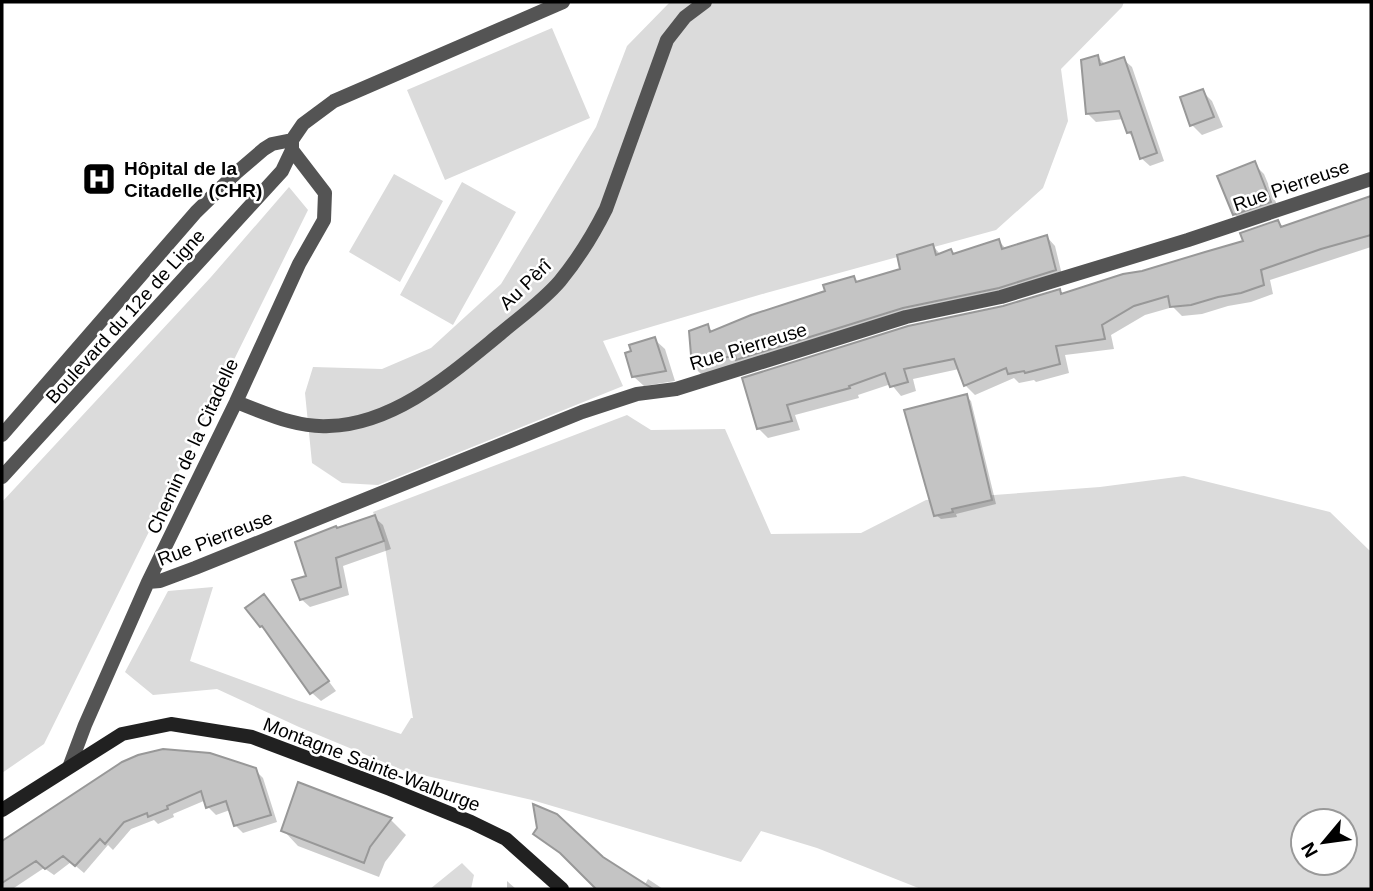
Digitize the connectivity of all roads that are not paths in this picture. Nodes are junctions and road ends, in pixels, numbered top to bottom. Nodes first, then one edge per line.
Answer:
1 (563, 2) edge
2 (705, 2) edge
3 (292, 145) junction
4 (1371, 178) edge
5 (236, 402) junction
6 (2, 435) edge
7 (2, 477) edge
8 (148, 582) junction
9 (71, 765) junction
10 (2, 810) edge
11 (562, 889) edge

1 - 3 street
2 - 5 street, Au Pèrî
3 - 5 street, Chemin de la Citadelle
3 - 6 street, Boulevard du 12e de Ligne
3 - 7 street, Boulevard du 12e de Ligne
4 - 8 street, Rue Pierreuse
5 - 8 street, Chemin de la Citadelle
8 - 9 street, Chemin de la Citadelle
9 - 10 street, Montagne Sainte-Walburge
9 - 11 street, Montagne Sainte-Walburge

